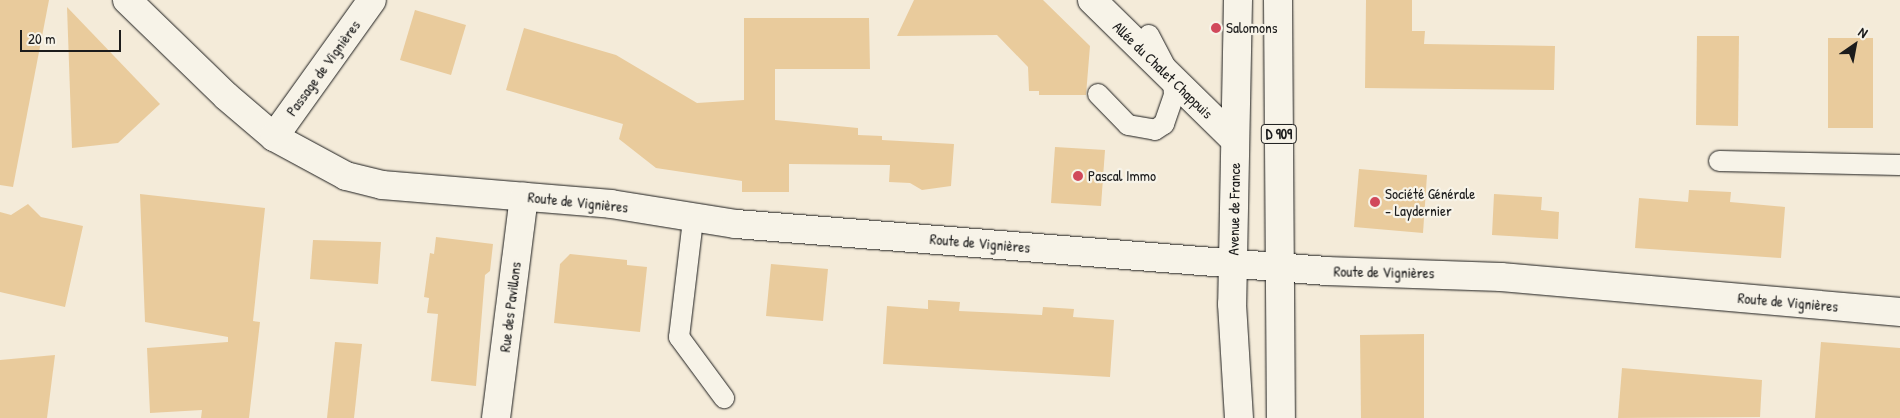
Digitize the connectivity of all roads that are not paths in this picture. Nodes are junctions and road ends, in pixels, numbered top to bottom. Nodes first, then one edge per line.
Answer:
1 (127, 0) edge
2 (372, 0) edge
3 (1092, 0) edge
4 (1238, 0) edge
5 (1278, 0) edge
6 (1149, 35) dead end
7 (1173, 81) junction
8 (1098, 94) dead end
9 (274, 137) junction
10 (1235, 140) junction
11 (1720, 161) dead end
12 (1900, 165) edge
13 (524, 197) junction
14 (693, 220) junction
15 (1233, 263) junction
16 (1281, 268) junction
17 (1900, 312) edge
18 (724, 398) dead end
19 (496, 418) edge
20 (1239, 418) edge
21 (1281, 418) edge

1 - 9 street, Route de Vignières
2 - 9 street, Passage de Vignières
3 - 7 street, Allée du Chalet Chappuis
4 - 10 street, Avenue de France
5 - 16 street, D 909
6 - 7 lane
7 - 8 lane
7 - 10 street, Allée du Chalet Chappuis
9 - 13 street, Route de Vignières
10 - 15 street, Avenue de France
11 - 12 lane
13 - 14 street, Route de Vignières
13 - 19 street, Rue des Pavillons
14 - 15 street, Route de Vignières
14 - 18 lane
15 - 16 street, Route de Vignières
15 - 20 street, Avenue de France
16 - 17 street, Route de Vignières
16 - 21 street, D 909

